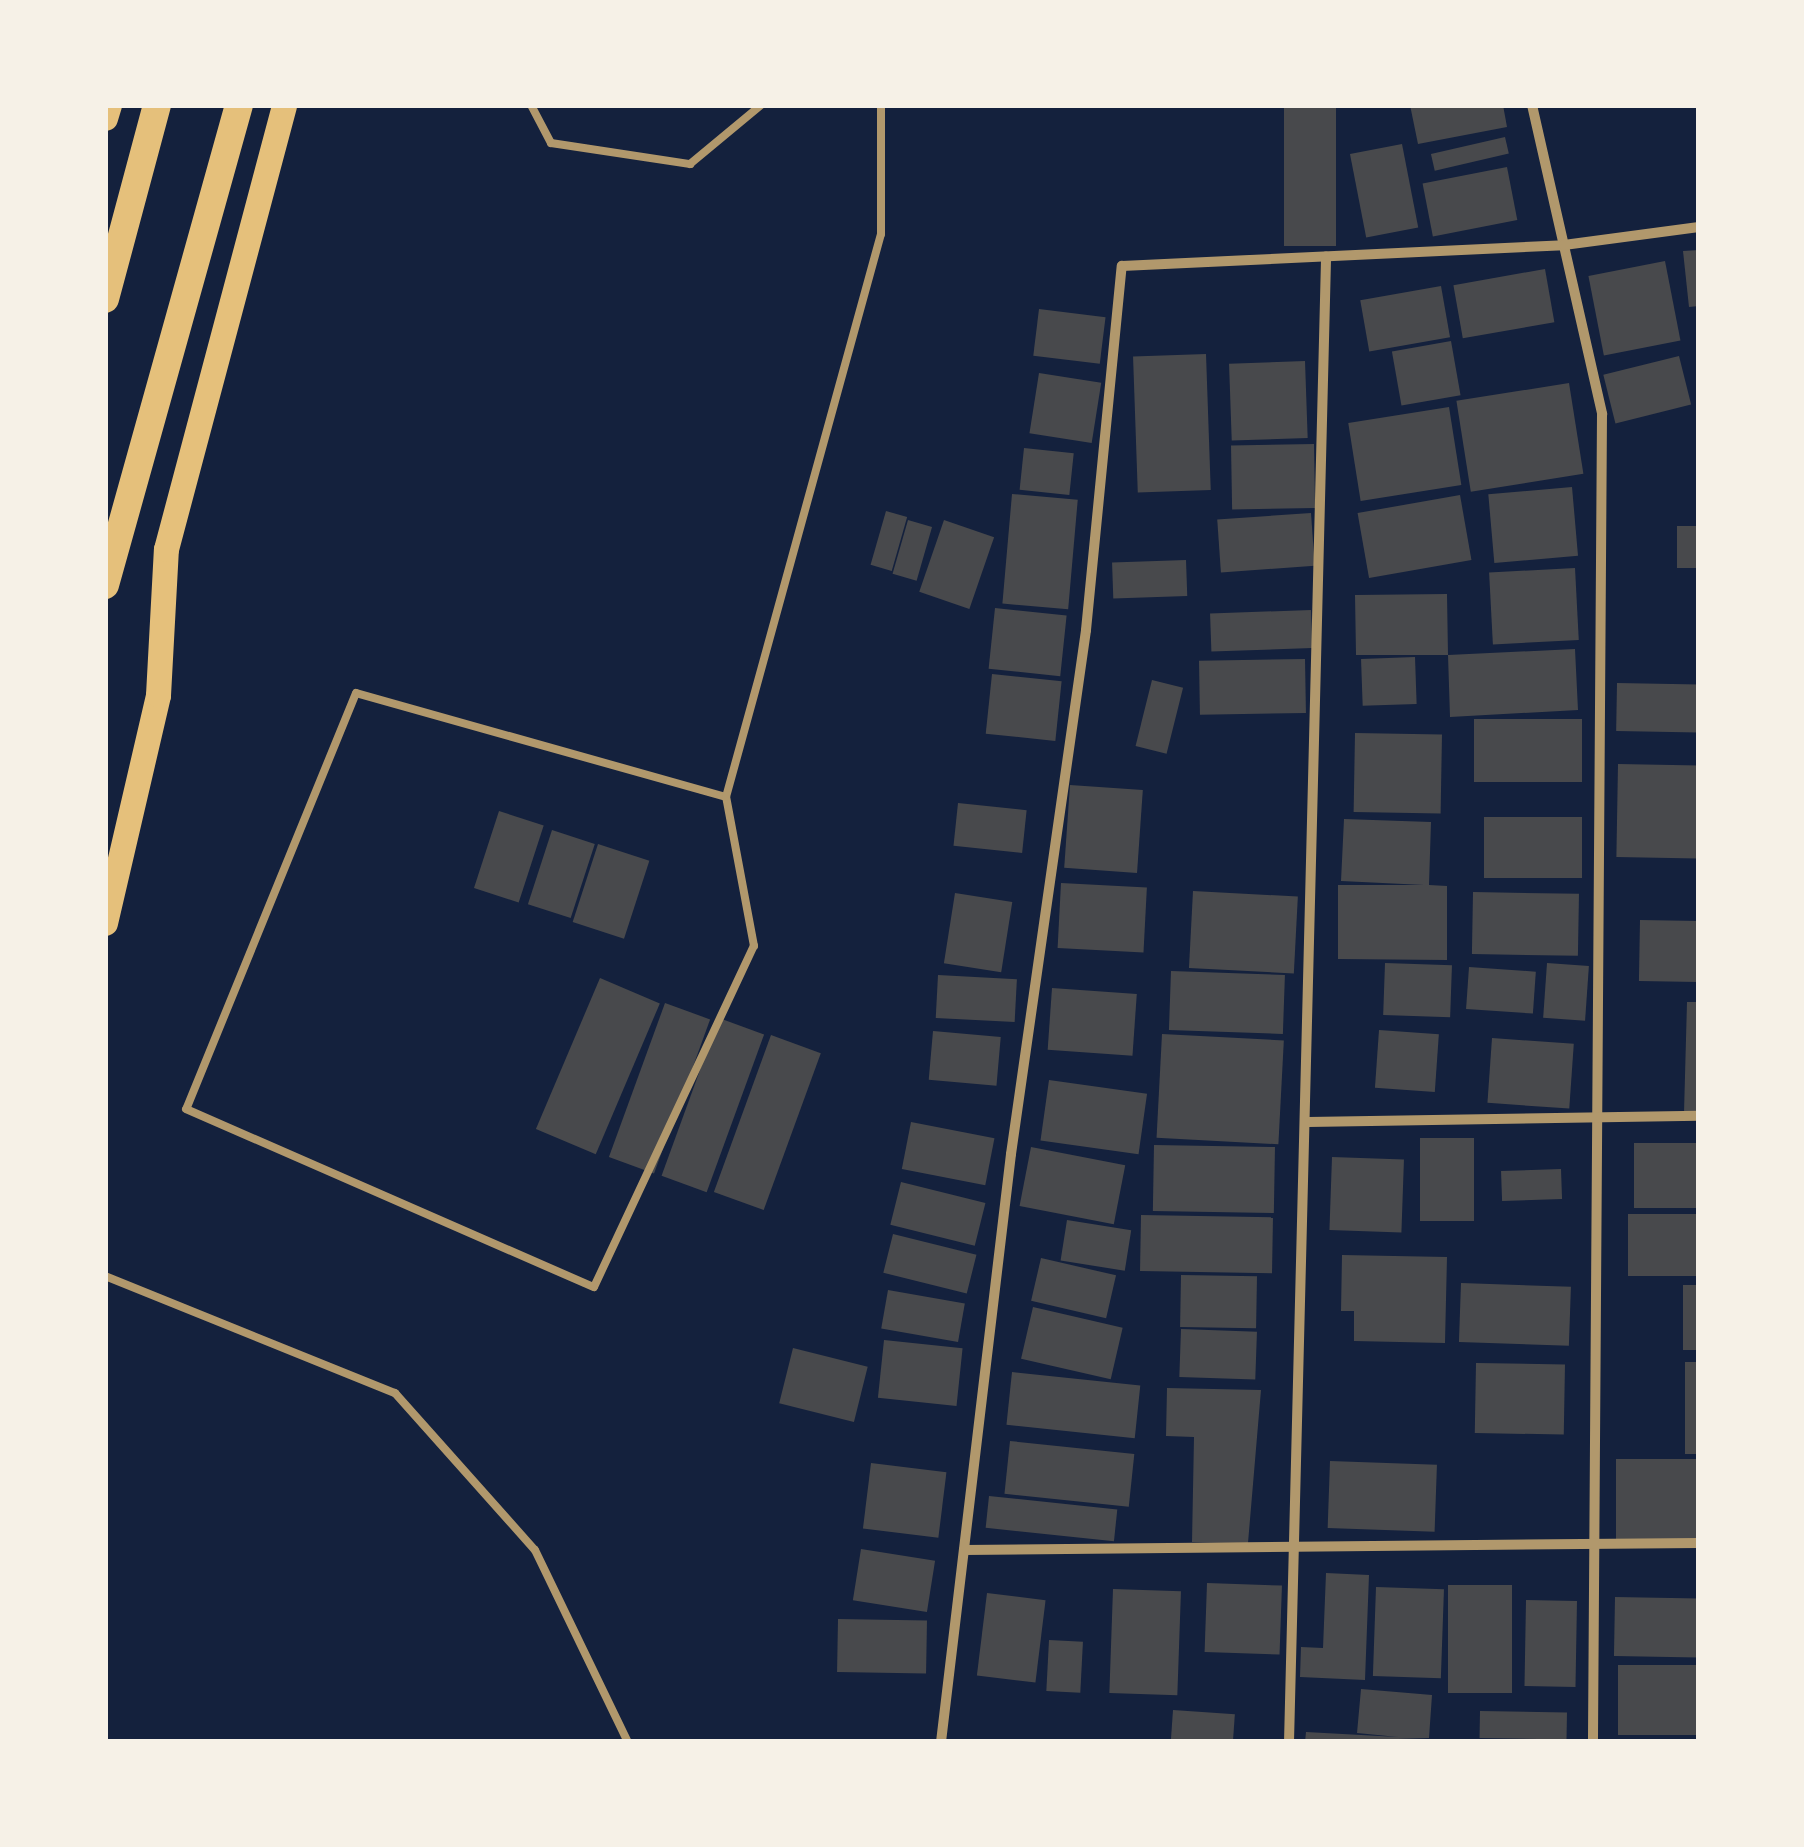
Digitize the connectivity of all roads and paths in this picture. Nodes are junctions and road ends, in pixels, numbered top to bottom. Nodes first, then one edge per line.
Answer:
1 (108, 105) edge
2 (157, 105) edge
3 (239, 105) edge
4 (284, 105) edge
5 (531, 105) edge
6 (761, 105) edge
7 (881, 105) edge
8 (1532, 105) edge
9 (105, 118) edge
10 (1699, 227) edge
11 (1564, 245) junction
12 (1326, 256) junction
13 (105, 299) edge
14 (105, 584) edge
15 (726, 797) junction
16 (105, 923) edge
17 (1601, 1111) junction
18 (1699, 1116) edge
19 (1308, 1122) junction
20 (105, 1276) edge
21 (1594, 1542) junction
22 (1699, 1543) edge
23 (1299, 1545) junction
24 (964, 1550) junction
25 (628, 1742) edge
26 (941, 1742) edge
27 (1290, 1742) edge
28 (1594, 1742) edge

1 - 9 main road
2 - 13 highway
3 - 14 highway
4 - 16 main road
5 - 6 lane
7 - 15 lane
8 - 11 street
10 - 11 street
11 - 12 street
11 - 17 street
12 - 19 street
12 - 24 street
15 - 15 lane
17 - 18 street
17 - 19 street
17 - 21 street
19 - 23 street
20 - 25 lane
21 - 22 street
21 - 23 street
21 - 28 street
23 - 24 street
23 - 27 street
24 - 26 street

